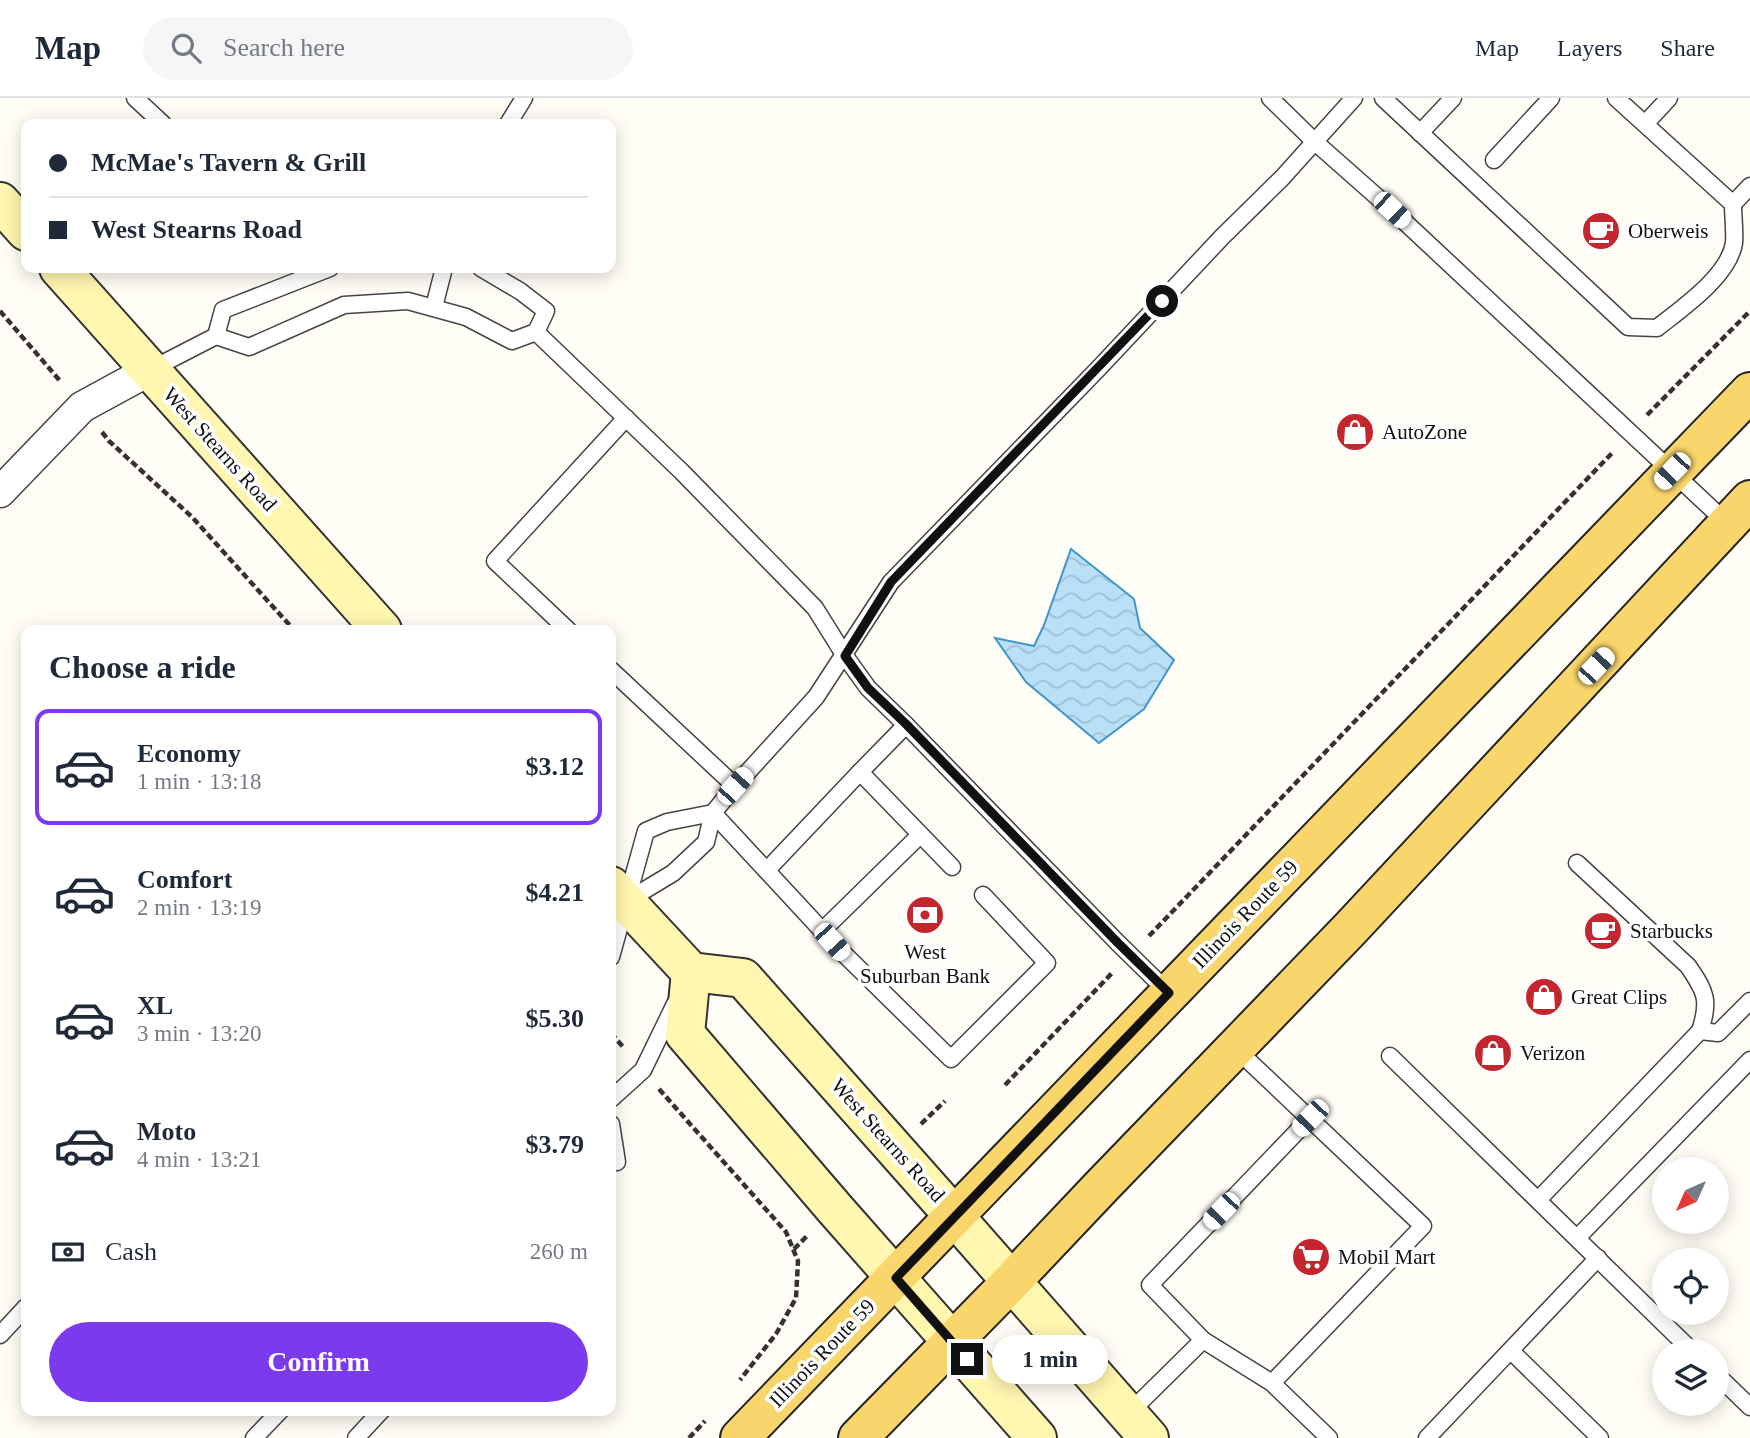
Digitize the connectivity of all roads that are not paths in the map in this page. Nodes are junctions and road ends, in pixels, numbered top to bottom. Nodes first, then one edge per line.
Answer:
1 (135, 98) edge
2 (524, 98) edge
3 (1270, 98) edge
4 (1354, 98) edge
5 (1383, 98) edge
6 (1453, 98) edge
7 (1551, 98) edge
8 (1616, 98) edge
9 (1669, 98) edge
10 (158, 119) edge
11 (511, 119) edge
12 (1645, 124) junction
13 (1420, 133) junction
14 (1315, 142) junction
15 (1494, 160) dead end
16 (1750, 186) edge
17 (0, 202) edge
18 (1733, 204) junction
19 (21, 225) edge
20 (63, 273) edge
21 (443, 273) edge
22 (489, 273) edge
23 (296, 274) edge
24 (434, 307) junction
25 (536, 332) junction
26 (216, 336) junction
27 (150, 370) junction
28 (1750, 392) edge
29 (626, 418) junction
30 (1672, 471) junction
31 (0, 492) edge
32 (1739, 512) edge
33 (378, 625) edge
34 (563, 625) edge
35 (845, 656) junction
36 (616, 675) edge
37 (906, 724) junction
38 (860, 772) junction
39 (735, 786) junction
40 (713, 813) junction
41 (920, 835) junction
42 (1577, 863) dead end
43 (952, 867) dead end
44 (766, 870) junction
45 (618, 894) edge
46 (983, 895) dead end
47 (616, 912) edge
48 (822, 931) junction
49 (691, 972) junction
50 (1169, 993) junction
51 (1750, 1001) edge
52 (1700, 1031) junction
53 (1235, 1048) junction
54 (1390, 1056) dead end
55 (1750, 1060) edge
56 (616, 1094) edge
57 (1310, 1118) junction
58 (616, 1156) edge
59 (617, 1162) dead end
60 (1538, 1200) junction
61 (956, 1217) junction
62 (1577, 1238) junction
63 (1598, 1258) junction
64 (896, 1278) junction
65 (1011, 1282) junction
66 (21, 1312) edge
67 (0, 1335) edge
68 (1680, 1339) edge
69 (1203, 1340) junction
70 (953, 1342) junction
71 (1511, 1352) junction
72 (1272, 1383) junction
73 (1729, 1387) edge
74 (1750, 1407) edge
75 (275, 1416) edge
76 (376, 1416) edge
77 (1138, 1426) edge
78 (254, 1438) edge
79 (356, 1438) edge
80 (740, 1438) edge
81 (858, 1438) edge
82 (1037, 1438) edge
83 (1329, 1438) edge
84 (1427, 1438) edge
85 (1600, 1438) edge

1 - 10 lane
2 - 11 lane
3 - 14 lane
4 - 14 lane
5 - 13 lane
6 - 13 lane
7 - 15 lane
8 - 12 lane
9 - 12 lane
12 - 18 lane
13 - 18 lane
14 - 30 lane
14 - 35 lane
16 - 18 lane
17 - 19 main road
20 - 27 main road, West Stearns Road
21 - 24 lane
22 - 25 lane
23 - 26 lane
24 - 25 lane
24 - 26 lane
25 - 29 lane
26 - 27 lane
27 - 31 street
27 - 33 main road, West Stearns Road
28 - 30 main road, Illinois Route 59
29 - 34 lane
29 - 35 lane
30 - 32 lane
30 - 50 main road, Illinois Route 59
32 - 53 main road
35 - 37 lane
35 - 39 lane
36 - 39 lane
37 - 38 lane
37 - 50 lane
38 - 41 lane
38 - 44 lane
39 - 40 lane
40 - 44 lane
40 - 45 lane
40 - 45 lane
41 - 43 lane
41 - 48 lane
42 - 52 lane
44 - 48 lane
45 - 47 lane
45 - 49 main road
46 - 48 lane
49 - 56 lane
49 - 61 main road, West Stearns Road
49 - 64 main road
50 - 61 main road, Illinois Route 59
51 - 52 lane
52 - 60 lane
53 - 57 lane
53 - 65 main road
54 - 60 lane
55 - 62 lane
57 - 69 lane
57 - 72 lane
58 - 59 lane
60 - 62 lane
61 - 64 main road, Illinois Route 59
61 - 65 main road, West Stearns Road
62 - 63 lane
63 - 68 lane
63 - 71 lane
64 - 70 main road
64 - 80 main road, Illinois Route 59
65 - 70 main road
65 - 77 main road, West Stearns Road
66 - 67 lane
69 - 72 lane
69 - 77 lane
70 - 81 main road
70 - 82 main road
71 - 84 lane
71 - 85 lane
72 - 83 lane
73 - 74 lane
75 - 78 lane
76 - 79 lane

